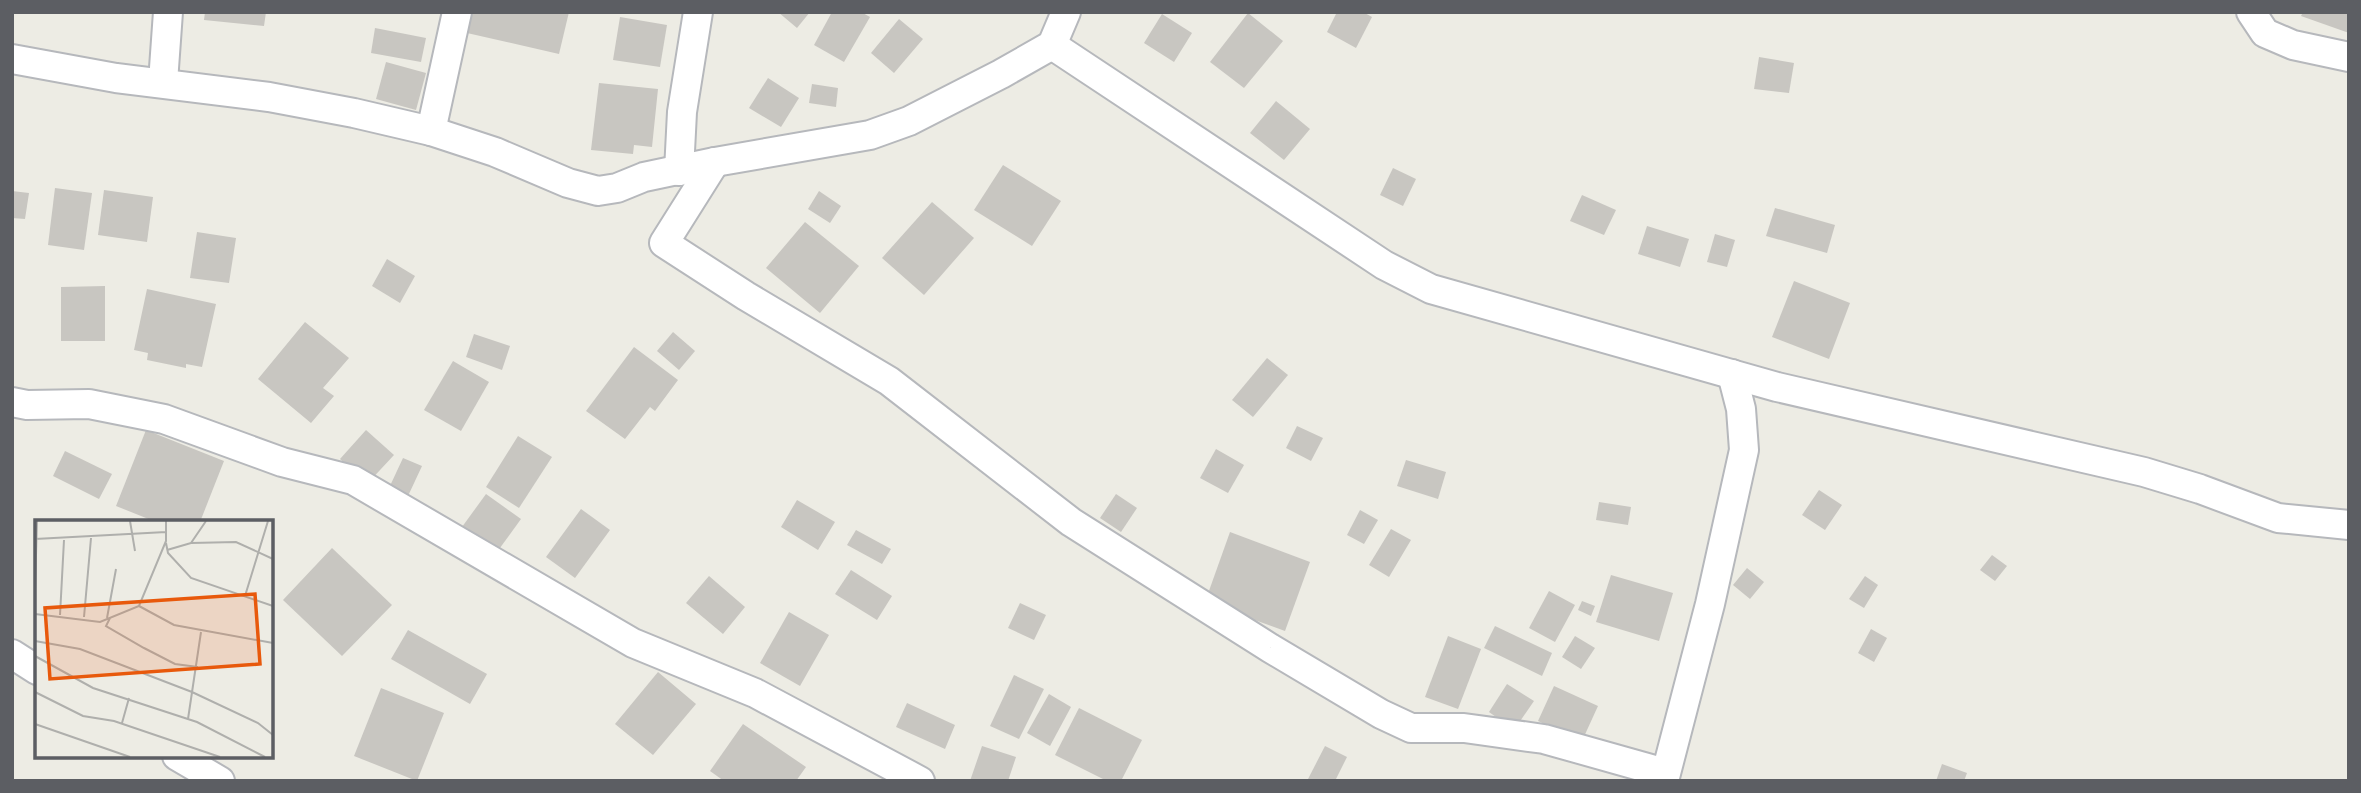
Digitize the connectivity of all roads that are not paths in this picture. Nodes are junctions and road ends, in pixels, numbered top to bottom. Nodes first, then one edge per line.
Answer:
1 (168, 12) edge
2 (457, 12) edge
3 (698, 12) edge
4 (1066, 12) edge
5 (2251, 12) edge
6 (1052, 45) junction
7 (2349, 57) edge
8 (12, 59) edge
9 (163, 82) junction
10 (431, 131) junction
11 (715, 162) junction
12 (679, 171) junction
13 (1732, 374) junction
14 (12, 402) edge
15 (2349, 525) edge
16 (12, 654) edge
17 (35, 669) edge
18 (180, 758) edge
19 (1664, 777) edge
20 (220, 781) edge
21 (920, 781) edge

1 - 9 street
2 - 10 street
3 - 12 street
4 - 6 street
5 - 7 street
6 - 11 street
6 - 13 street
8 - 9 street
9 - 10 street
10 - 12 street
11 - 12 street
11 - 19 street
13 - 15 street
13 - 19 street
14 - 21 street
16 - 17 street
18 - 20 street

